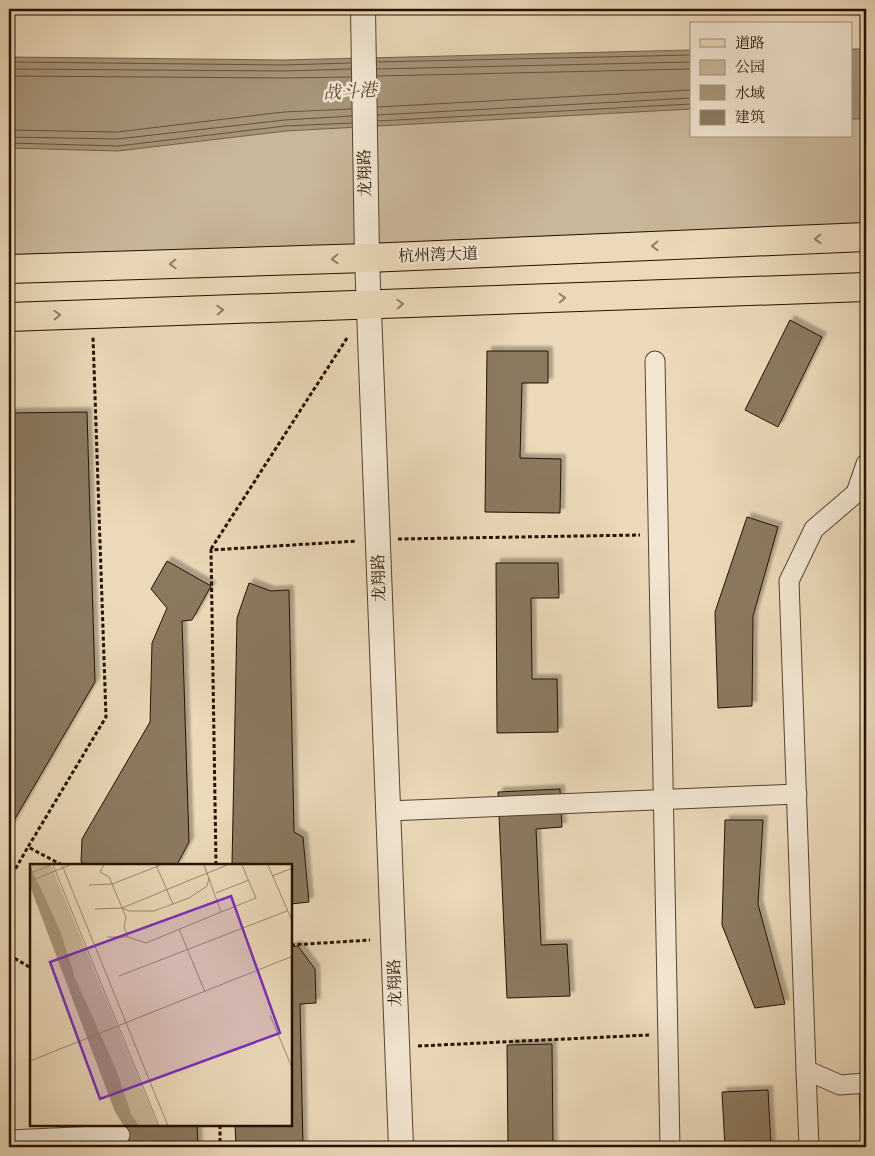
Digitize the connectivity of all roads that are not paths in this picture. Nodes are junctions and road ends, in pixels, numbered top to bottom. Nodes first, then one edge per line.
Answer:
1 (362, 9) edge
2 (866, 237) edge
3 (366, 258) junction
4 (9, 269) edge
5 (866, 287) edge
6 (368, 305) junction
7 (9, 317) edge
8 (655, 362) dead end
9 (866, 464) edge
10 (861, 492) edge
11 (796, 794) junction
12 (663, 800) junction
13 (388, 811) junction
14 (806, 1070) junction
15 (866, 1084) edge
16 (120, 1135) dead end
17 (9, 1140) edge
18 (402, 1147) edge
19 (670, 1147) edge
20 (809, 1147) edge

1 - 3 street, 龙翔路
2 -> 3 main road, 杭州湾大道
3 -> 4 main road, 杭州湾大道
3 - 6 street, 龙翔路
6 -> 5 main road
7 -> 6 main road
6 - 13 street, 龙翔路
8 - 12 street
9 - 10 street
10 - 11 street
11 - 12 street
11 - 14 street
12 - 13 street
12 - 19 street
13 - 18 street, 龙翔路
14 - 15 street
14 - 20 street
16 - 17 street

